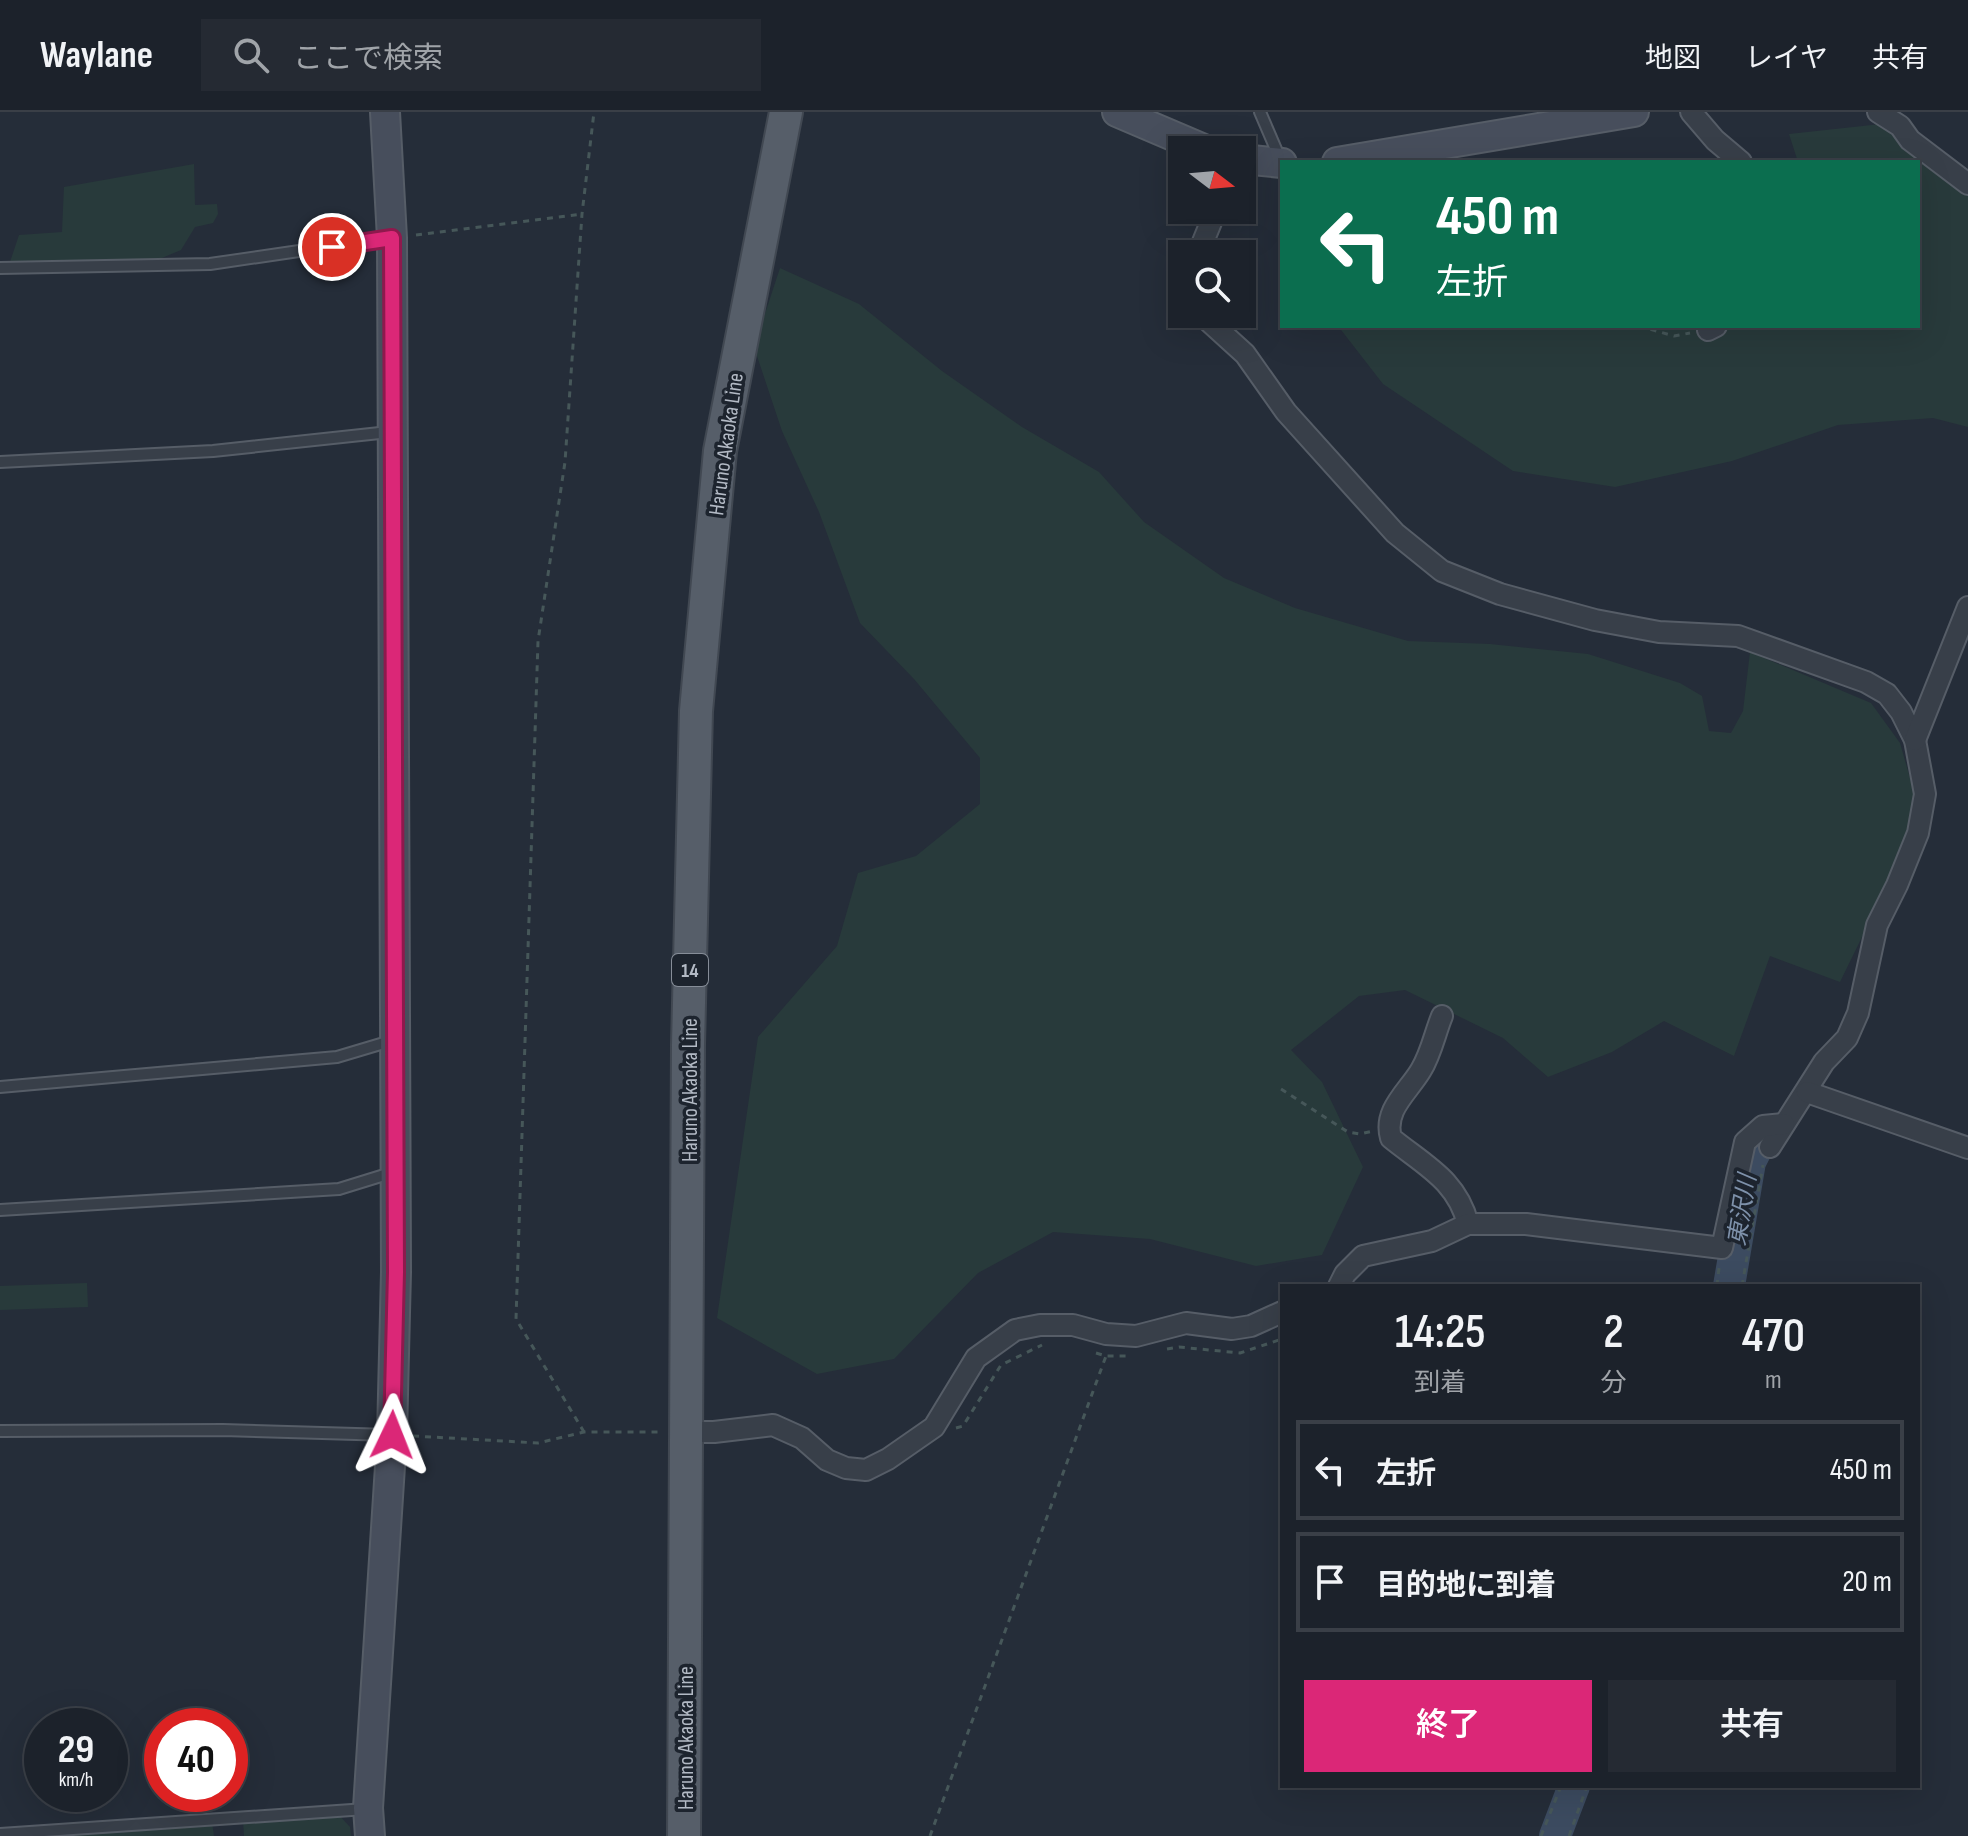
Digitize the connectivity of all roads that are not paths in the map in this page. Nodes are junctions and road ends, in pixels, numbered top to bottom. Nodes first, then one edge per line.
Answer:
1 (385, 112) edge
2 (786, 112) edge
3 (1117, 112) edge
4 (1260, 112) edge
5 (1634, 112) edge
6 (1691, 112) edge
7 (1878, 112) edge
8 (1173, 136) edge
9 (1256, 160) edge
10 (1281, 160) edge
11 (1349, 160) edge
12 (1739, 160) edge
13 (1280, 162) edge
14 (1968, 184) edge
15 (392, 238) junction
16 (0, 268) edge
17 (1216, 328) edge
18 (392, 432) junction
19 (0, 462) edge
20 (1968, 607) edge
21 (1915, 740) junction
22 (1442, 1016) dead end
23 (394, 1040) junction
24 (0, 1087) edge
25 (1807, 1092) junction
26 (1784, 1124) junction
27 (1770, 1147) road end
28 (1968, 1148) edge
29 (394, 1172) junction
30 (0, 1210) edge
31 (1468, 1224) junction
32 (1340, 1284) edge
33 (1280, 1313) edge
34 (0, 1431) edge
35 (688, 1432) junction
36 (392, 1435) junction
37 (369, 1822) edge
38 (0, 1834) edge
39 (684, 1836) edge

1 - 15 street
2 - 35 main road, Haruno Akaoka Line / 14
3 - 8 street
4 - 10 lane
5 - 11 street
6 - 12 street
7 - 14 street
9 - 13 street
15 - 16 lane
15 - 18 street
17 - 21 street
18 - 19 lane
18 - 23 street
20 - 21 street
21 - 25 street
22 - 31 street
23 - 24 lane
23 - 29 street
25 - 26 street
25 - 28 street
26 - 27 street
26 - 31 street
29 - 30 lane
29 - 36 street
31 - 32 street
33 - 35 street
34 - 36 lane
35 - 39 main road, Haruno Akaoka Line / 14
36 - 37 street
37 - 38 lane

